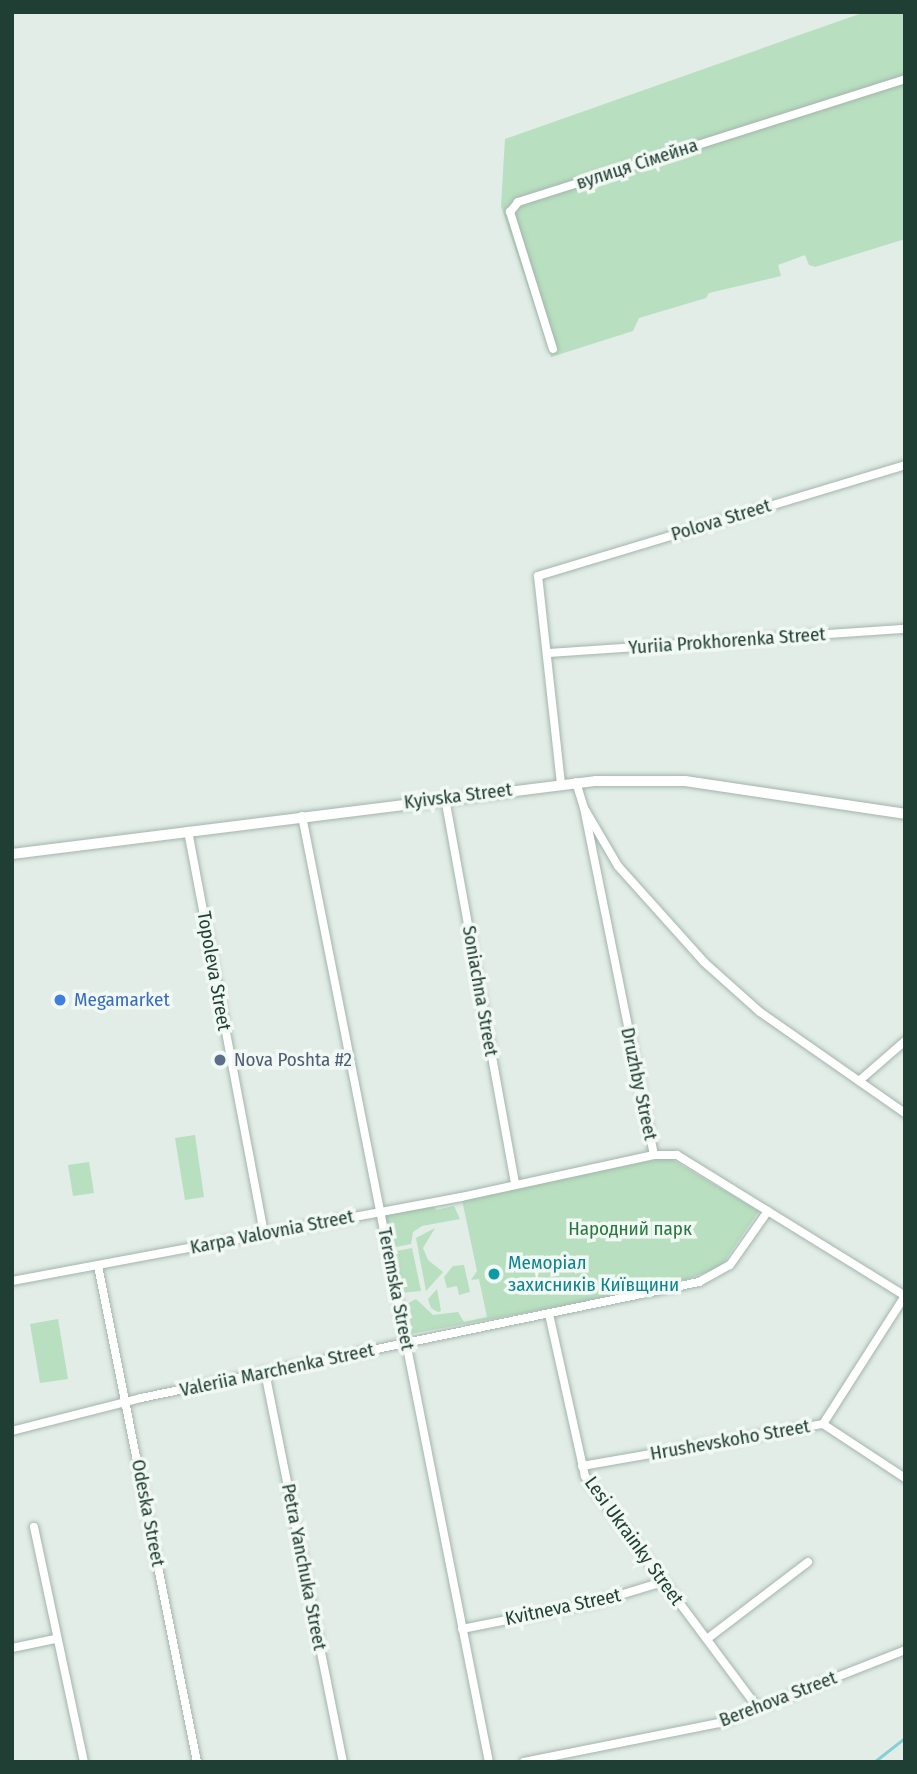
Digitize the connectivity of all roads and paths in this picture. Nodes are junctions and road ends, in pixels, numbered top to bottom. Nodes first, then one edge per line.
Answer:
1 (905, 79) edge
2 (553, 349) dead end
3 (905, 465) edge
4 (905, 629) edge
5 (550, 653) junction
6 (576, 782) junction
7 (561, 784) junction
8 (445, 798) junction
9 (584, 808) junction
10 (905, 814) edge
11 (302, 816) junction
12 (188, 831) junction
13 (12, 853) edge
14 (905, 1041) edge
15 (859, 1082) junction
16 (905, 1113) edge
17 (654, 1154) junction
18 (515, 1184) junction
19 (768, 1211) junction
20 (380, 1212) junction
21 (264, 1235) junction
22 (97, 1266) junction
23 (12, 1281) edge
24 (905, 1296) edge
25 (548, 1314) junction
26 (406, 1342) junction
27 (265, 1372) junction
28 (127, 1403) junction
29 (823, 1424) junction
30 (12, 1431) edge
31 (582, 1466) junction
32 (905, 1478) edge
33 (34, 1527) dead end
34 (808, 1562) dead end
35 (663, 1582) junction
36 (462, 1629) junction
37 (55, 1639) junction
38 (707, 1639) junction
39 (12, 1648) edge
40 (905, 1650) edge
41 (757, 1707) junction
42 (84, 1762) edge
43 (197, 1762) edge
44 (343, 1762) edge
45 (489, 1762) edge
46 (524, 1762) edge

1 - 2 street, вулиця Сімейна
3 - 5 street, Polova Street
4 - 5 street, Yuriia Prokhorenka Street
5 - 7 street
6 - 7 street, Kyivska Street
6 - 9 street
6 - 10 street, Kyivska Street
7 - 8 street, Kyivska Street
8 - 11 street, Kyivska Street
8 - 18 street, Soniachna Street
9 - 15 street
9 - 17 street, Druzhby Street
11 - 12 street, Kyivska Street
11 - 20 street, Teremska Street
12 - 13 street, Kyivska Street
12 - 21 street, Topoleva Street
14 - 15 street
15 - 16 street
17 - 18 street, Karpa Valovnia Street
17 - 19 street, Druzhby Street
18 - 20 street, Karpa Valovnia Street
19 - 24 street, Druzhby Street
19 - 25 street, Valeriia Marchenka Street
20 - 21 street, Karpa Valovnia Street
20 - 26 street, Teremska Street
21 - 22 street, Karpa Valovnia Street
22 - 23 street, Karpa Valovnia Street
22 - 28 street, Odeska Street
24 - 29 street
25 - 26 street, Valeriia Marchenka Street
25 - 31 street, Lesi Ukrainky Street
26 - 27 street, Valeriia Marchenka Street
26 - 36 street, Teremska Street
27 - 28 street, Valeriia Marchenka Street
27 - 44 street, Petra Yanchuka Street
28 - 30 street, Valeriia Marchenka Street
28 - 43 street, Odeska Street
29 - 31 street, Hrushevskoho Street
29 - 32 street, Hrushevskoho Street
31 - 35 street, Lesi Ukrainky Street
33 - 37 street
34 - 38 street
35 - 36 street, Kvitneva Street
35 - 38 street, Lesi Ukrainky Street
36 - 45 street, Teremska Street
37 - 39 street
37 - 42 street
38 - 41 street, Lesi Ukrainky Street
40 - 41 street, Berehova Street
41 - 46 street, Berehova Street

